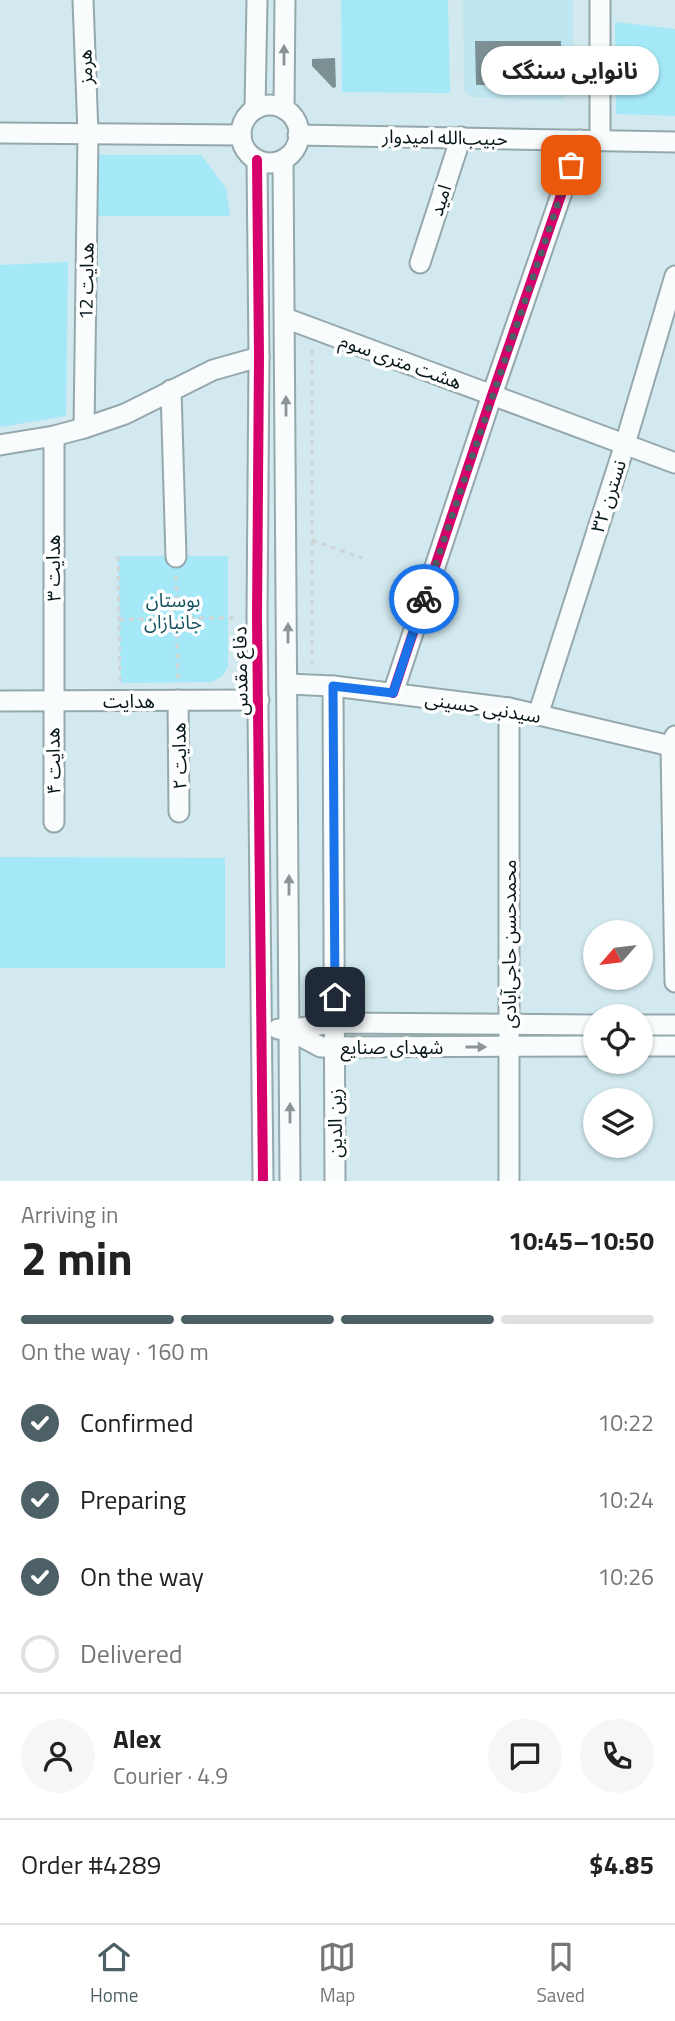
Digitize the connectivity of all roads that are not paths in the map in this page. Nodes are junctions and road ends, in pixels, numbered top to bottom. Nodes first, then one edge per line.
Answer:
1 (83, 0) edge
2 (257, 0) edge
3 (285, 0) edge
4 (600, 0) edge
5 (255, 109) junction
6 (284, 109) junction
7 (0, 133) edge
8 (88, 134) junction
9 (241, 135) junction
10 (298, 135) junction
11 (461, 137) junction
12 (580, 140) junction
13 (600, 140) junction
14 (675, 142) edge
15 (257, 160) junction
16 (283, 160) junction
17 (420, 263) dead end
18 (675, 276) edge
19 (285, 318) junction
20 (259, 357) junction
21 (171, 390) junction
22 (492, 395) junction
23 (83, 428) junction
24 (54, 436) junction
25 (625, 444) junction
26 (0, 445) edge
27 (675, 463) edge
28 (176, 557) road end
29 (288, 684) junction
30 (333, 686) junction
31 (393, 693) junction
32 (259, 700) junction
33 (0, 701) edge
34 (53, 701) junction
35 (178, 701) junction
36 (509, 708) junction
37 (537, 715) junction
38 (674, 743) edge
39 (179, 813) dead end
40 (54, 821) dead end
41 (675, 982) edge
42 (336, 1023) junction
43 (509, 1025) junction
44 (583, 1025) edge
45 (653, 1025) edge
46 (675, 1025) edge
47 (262, 1028) junction
48 (289, 1030) junction
49 (509, 1046) junction
50 (583, 1046) edge
51 (653, 1046) edge
52 (675, 1046) edge
53 (335, 1047) junction
54 (263, 1181) edge
55 (290, 1181) edge
56 (335, 1181) edge
57 (509, 1181) edge

1 - 8 street, هرمز
2 - 5 street
6 -> 3 street
4 - 13 street
5 - 6 street
5 - 9 street
6 - 10 street
7 - 8 street
8 - 9 street
8 - 23 street, هدایت 12
9 - 15 street
10 - 11 street, حبیب‌الله امیدوار
10 - 16 street
11 - 12 street, حبیب‌الله امیدوار
11 - 17 street, امید
12 - 13 street, حبیب‌الله امیدوار
12 - 22 street
13 - 14 street, حبیب‌الله امیدوار
15 - 16 street
15 - 20 street, دفاع مقدس
16 - 19 street
18 - 25 street, نسترن ۳۲
19 - 22 street, هشت متری سوم
29 -> 19 street
20 - 21 street
20 - 32 street, دفاع مقدس
21 - 23 street
21 - 28 street
22 - 25 street, هشت متری سوم
22 - 31 street
23 - 24 street
24 - 26 street
24 - 34 street, هدایت ۳
25 - 27 street, هشت متری سوم
25 - 37 street, نسترن ۳۲
29 - 30 street, سیدنبی حسینی
48 -> 29 street
30 - 31 street, سیدنبی حسینی
30 - 42 street, زین الدین
31 - 36 street, سیدنبی حسینی
32 - 35 street, هدایت
32 - 47 street, دفاع مقدس
33 - 34 street, هدایت
34 - 35 street, هدایت
34 - 40 street, هدایت ۴
35 - 39 street, هدایت ۲
36 - 37 street, سیدنبی حسینی
36 - 43 street, محمدحسن حاجی‌آبادی
37 - 38 street, سیدنبی حسینی
38 - 41 street
42 - 43 street, شهدای صنایع
42 - 48 street, شهدای صنایع
42 - 53 street, زین الدین
43 - 44 street, شهدای صنایع
43 - 49 street, محمدحسن حاجی‌آبادی
45 - 46 street
47 - 48 street
47 - 54 street, دفاع مقدس
48 - 53 street, شهدای صنایع
55 -> 48 street
49 - 50 street, شهدای صنایع
53 -> 49 street, شهدای صنایع
49 - 57 street, محمدحسن حاجی‌آبادی
51 - 52 street
53 - 56 street, زین الدین

